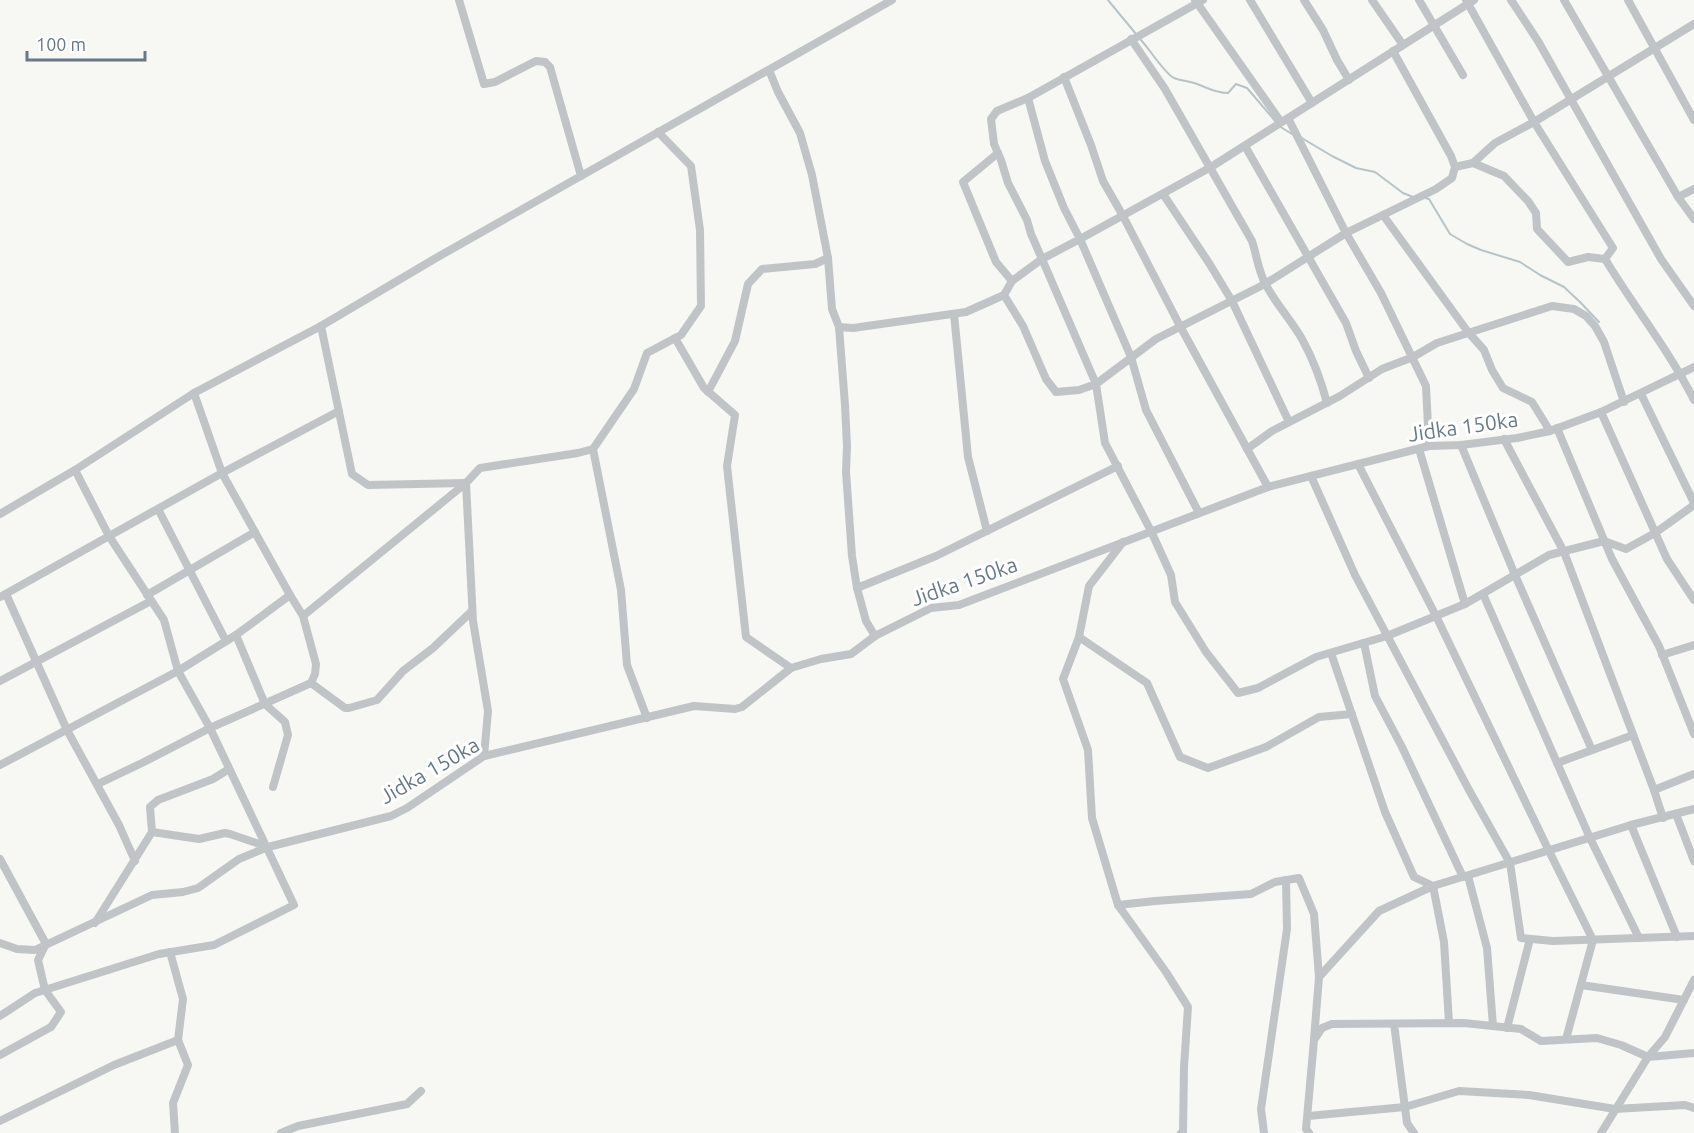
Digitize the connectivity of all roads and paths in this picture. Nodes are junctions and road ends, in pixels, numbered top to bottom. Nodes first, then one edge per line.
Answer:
1 (459, 0) edge
2 (892, 0) edge
3 (1250, 0) edge
4 (1304, 0) edge
5 (1372, 0) edge
6 (1419, 0) edge
7 (1511, 0) edge
8 (1563, 0) edge
9 (1628, 0) edge
10 (1198, 1) edge
11 (1469, 1) edge
12 (1694, 24) edge
13 (1434, 25) junction
14 (1131, 39) junction
15 (1403, 45) junction
16 (1656, 48) junction
17 (1393, 51) junction
18 (769, 70) junction
19 (1463, 75) dead end
20 (1608, 76) junction
21 (1064, 77) junction
22 (1350, 80) junction
23 (1028, 98) junction
24 (1572, 100) junction
25 (1312, 103) junction
26 (1285, 120) junction
27 (1694, 120) edge
28 (1534, 122) junction
29 (658, 132) junction
30 (1245, 146) junction
31 (998, 153) junction
32 (1473, 163) junction
33 (1455, 166) junction
34 (1211, 167) junction
35 (581, 176) junction
36 (1694, 189) edge
37 (1162, 194) junction
38 (1678, 197) junction
39 (1383, 215) junction
40 (1123, 216) junction
41 (1694, 219) edge
42 (1346, 233) junction
43 (1080, 239) junction
44 (828, 258) junction
45 (1308, 258) junction
46 (1042, 259) junction
47 (1605, 259) junction
48 (1012, 281) junction
49 (1265, 284) junction
50 (1004, 295) junction
51 (1232, 301) junction
52 (1694, 306) edge
53 (954, 314) junction
54 (321, 326) junction
55 (1180, 326) junction
56 (839, 327) junction
57 (1468, 332) junction
58 (675, 338) junction
59 (1131, 357) junction
60 (1413, 357) junction
61 (1694, 367) edge
62 (1681, 374) junction
63 (1369, 378) junction
64 (1096, 384) junction
65 (708, 392) junction
66 (194, 393) junction
67 (1641, 394) junction
68 (1694, 400) edge
69 (1624, 402) junction
70 (1327, 403) junction
71 (339, 411) junction
72 (1601, 412) junction
73 (1289, 422) junction
74 (1554, 429) junction
75 (1504, 439) junction
76 (1461, 445) junction
77 (1430, 446) junction
78 (593, 448) junction
79 (1247, 449) junction
80 (1419, 449) junction
81 (1358, 464) junction
82 (1118, 466) junction
83 (75, 470) junction
84 (222, 473) junction
85 (1311, 476) junction
86 (466, 483) junction
87 (1268, 487) junction
88 (1694, 504) edge
89 (158, 509) junction
90 (1200, 513) junction
91 (0, 514) edge
92 (987, 531) junction
93 (1151, 531) junction
94 (255, 532) junction
95 (1655, 533) junction
96 (109, 536) junction
97 (1124, 542) junction
98 (1604, 542) junction
99 (1564, 552) junction
100 (190, 570) junction
101 (1515, 575) junction
102 (857, 588) junction
103 (1483, 594) junction
104 (290, 595) junction
105 (3, 596) edge
106 (149, 598) junction
107 (1694, 600) edge
108 (1465, 604) junction
109 (472, 611) junction
110 (303, 616) junction
111 (1436, 616) junction
112 (236, 635) junction
113 (875, 636) junction
114 (1387, 636) junction
115 (1079, 637) junction
116 (226, 641) junction
117 (1364, 643) junction
118 (1694, 645) edge
119 (1331, 653) junction
120 (1662, 655) junction
121 (36, 662) junction
122 (791, 668) junction
123 (178, 671) junction
124 (0, 681) edge
125 (311, 683) junction
126 (265, 704) junction
127 (1352, 714) junction
128 (647, 718) junction
129 (210, 729) junction
130 (67, 730) junction
131 (1694, 734) edge
132 (1633, 735) junction
133 (1592, 750) junction
134 (484, 756) junction
135 (1557, 763) junction
136 (0, 765) edge
137 (229, 769) junction
138 (1694, 774) edge
139 (98, 784) junction
140 (273, 787) dead end
141 (1654, 789) junction
142 (1694, 810) edge
143 (1676, 814) junction
144 (1663, 818) junction
145 (1631, 825) junction
146 (152, 832) junction
147 (1590, 838) junction
148 (268, 847) junction
149 (1549, 851) junction
150 (0, 859) edge
151 (135, 861) junction
152 (1694, 861) edge
153 (1510, 863) junction
154 (1466, 876) junction
155 (1286, 880) junction
156 (1433, 886) junction
157 (1118, 905) junction
158 (95, 923) junction
159 (1694, 936) edge
160 (1677, 937) junction
161 (1639, 938) junction
162 (1530, 939) junction
163 (1593, 940) junction
164 (0, 944) edge
165 (46, 944) junction
166 (170, 952) junction
167 (1319, 977) junction
168 (1694, 980) edge
169 (1581, 985) junction
170 (45, 990) junction
171 (1684, 1000) junction
172 (0, 1016) edge
173 (1449, 1023) junction
174 (1394, 1024) junction
175 (1493, 1026) junction
176 (1507, 1028) junction
177 (178, 1040) junction
178 (1314, 1040) junction
179 (1566, 1040) junction
180 (1694, 1053) edge
181 (0, 1055) edge
182 (1648, 1057) junction
183 (421, 1091) dead end
184 (1405, 1107) junction
185 (1694, 1108) edge
186 (1615, 1109) junction
187 (1308, 1116) junction
188 (0, 1121) edge
189 (175, 1133) edge
190 (281, 1133) edge
191 (1181, 1133) edge
192 (1264, 1133) edge
193 (1309, 1133) edge
194 (1414, 1133) edge
195 (1601, 1133) edge

1 - 35 street
2 - 18 street
3 - 25 street
4 - 22 street
5 - 15 street
6 - 13 street
7 - 24 street
8 - 20 street
9 - 16 street
10 - 14 street
10 - 26 street
11 - 13 street
11 - 28 street
12 - 16 street
13 - 15 street
13 - 19 street
14 - 21 street
14 - 34 street
15 - 17 street
16 - 20 street
16 - 27 street
17 - 22 street
17 - 33 street
18 - 29 street
18 - 44 street
20 - 24 street
20 - 38 street
21 - 23 street
21 - 40 street
22 - 25 street
23 - 31 street
23 - 43 street
24 - 28 street
24 - 52 street
25 - 26 street
26 - 30 street
26 - 42 street
28 - 32 street
28 - 47 street
29 - 35 street
29 - 58 street
30 - 34 street
30 - 45 street
31 - 46 street
31 - 48 street
32 - 33 street
32 - 47 street
33 - 39 street
34 - 37 street
34 - 49 street
35 - 54 street
36 - 38 street
37 - 40 street
37 - 51 street
38 - 41 street
39 - 42 street
39 - 57 street
40 - 43 street
40 - 55 street
42 - 45 street
42 - 60 street
43 - 46 street
43 - 59 street
44 - 56 street
44 - 65 street
45 - 49 street
45 - 63 street
46 - 48 street
46 - 64 street
47 - 62 street
48 - 50 street
49 - 51 street
49 - 70 street
50 - 53 street
50 - 64 street
51 - 55 street
51 - 73 street
53 - 56 street
53 - 92 street
54 - 66 street
54 - 71 street
55 - 59 street
55 - 79 street
56 - 102 street
57 - 60 street
57 - 69 street
57 - 74 street
58 - 65 street
58 - 78 street
59 - 64 street
59 - 90 street
60 - 63 street
60 - 77 street
61 - 62 street, Jidka 150ka
62 - 67 street, Jidka 150ka
62 - 68 street
63 - 70 street
64 - 82 street
65 - 122 street
66 - 83 street
66 - 84 street
67 - 69 street, Jidka 150ka
67 - 88 street
69 - 72 street, Jidka 150ka
70 - 73 street
71 - 84 street
71 - 86 street
72 - 74 street, Jidka 150ka
72 - 95 street
73 - 79 street
74 - 75 street, Jidka 150ka
74 - 98 street
75 - 76 street, Jidka 150ka
75 - 99 street
76 - 77 street, Jidka 150ka
76 - 101 street
77 - 80 street, Jidka 150ka
78 - 86 street
78 - 128 street
79 - 87 street
80 - 81 street, Jidka 150ka
80 - 108 street
81 - 85 street, Jidka 150ka
81 - 111 street
82 - 92 street
82 - 93 street
83 - 91 street
83 - 96 street
84 - 89 street
84 - 94 street
85 - 87 street, Jidka 150ka
85 - 114 street
86 - 109 street
86 - 110 street
87 - 90 street, Jidka 150ka
88 - 95 street
89 - 96 street
89 - 100 street
90 - 93 street, Jidka 150ka
92 - 102 street
93 - 97 street, Jidka 150ka
93 - 119 street
94 - 100 street
94 - 104 street
95 - 98 street
95 - 107 street
96 - 105 street
96 - 106 street
97 - 113 street, Jidka 150ka
97 - 115 street
98 - 99 street
98 - 120 street
99 - 101 street
99 - 132 street
100 - 106 street
100 - 116 street
101 - 103 street
101 - 133 street
102 - 113 street
103 - 108 street
103 - 135 street
104 - 110 street
104 - 112 street
105 - 121 street
106 - 121 street
106 - 123 street
108 - 111 street
109 - 125 street
109 - 134 street
110 - 125 street
111 - 114 street
111 - 149 street
112 - 116 street
112 - 126 street
113 - 122 street, Jidka 150ka
114 - 117 street
114 - 153 street
115 - 127 street
115 - 157 street
116 - 123 street
117 - 119 street
117 - 154 street
118 - 120 street
119 - 127 street
120 - 131 street
121 - 124 street
121 - 130 street
122 - 128 street, Jidka 150ka
123 - 129 street
123 - 130 street
125 - 126 street
126 - 129 street
126 - 140 street
127 - 156 street
128 - 134 street, Jidka 150ka
129 - 137 street
129 - 139 street
130 - 136 street
130 - 139 street
132 - 133 street
132 - 141 street
133 - 135 street
134 - 148 street, Jidka 150ka
135 - 147 street
137 - 146 street
137 - 148 street
138 - 141 street
139 - 151 street
141 - 144 street
142 - 143 street
143 - 144 street
143 - 152 street
144 - 145 street
145 - 147 street
145 - 160 street
146 - 148 street
146 - 151 street
147 - 149 street
147 - 161 street
148 - 158 street, Jidka 150ka
148 - 166 street
149 - 153 street
149 - 163 street
150 - 165 street
151 - 158 street
153 - 154 street
153 - 162 street
154 - 156 street
154 - 175 street
155 - 157 street
155 - 167 street
155 - 192 street
156 - 167 street
156 - 173 street
157 - 191 street
158 - 165 street, Jidka 150ka
159 - 160 street
160 - 161 street
161 - 163 street
162 - 163 street
162 - 176 street
163 - 169 street
164 - 165 street, Jidka 150ka
165 - 170 street
166 - 170 street
166 - 177 street
167 - 178 street
168 - 171 street
169 - 171 street
169 - 179 street
170 - 172 street
170 - 181 street
171 - 182 street
173 - 174 street
173 - 175 street
174 - 178 street
174 - 184 street
175 - 176 street
176 - 179 street
177 - 188 street
177 - 189 street
178 - 187 street
179 - 182 street
180 - 182 street
182 - 186 street
183 - 190 street
184 - 186 street
184 - 187 street
184 - 194 street
185 - 186 street
186 - 195 street
187 - 193 street

